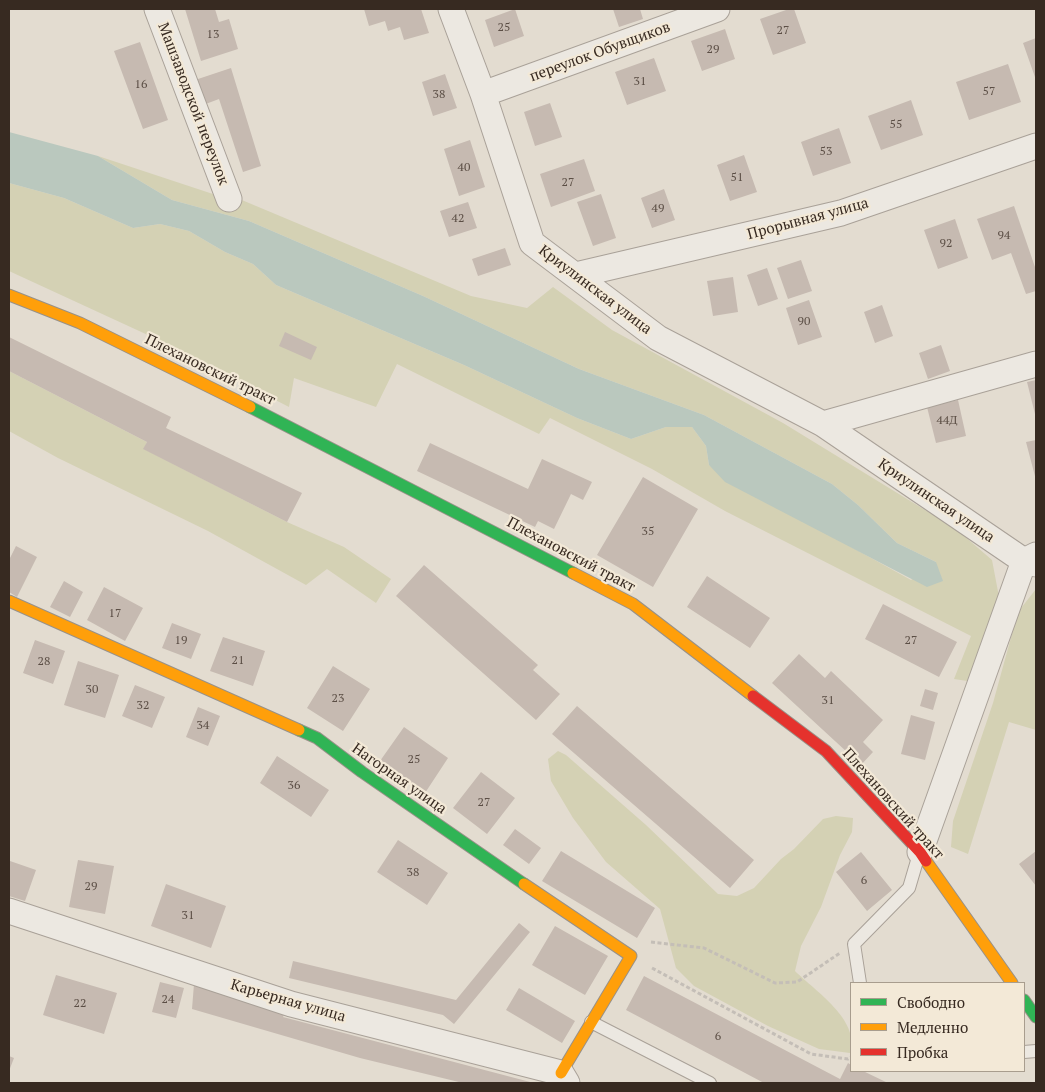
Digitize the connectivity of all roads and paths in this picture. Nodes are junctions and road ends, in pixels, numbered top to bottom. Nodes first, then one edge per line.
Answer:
1 (157, 9) edge
2 (451, 9) edge
3 (717, 9) edge
4 (483, 94) junction
5 (1036, 146) edge
6 (229, 199) dead end
7 (576, 275) junction
8 (9, 295) edge
9 (1036, 364) edge
10 (823, 424) junction
11 (1032, 560) edge
12 (9, 601) edge
13 (920, 852) junction
14 (9, 910) edge
15 (854, 944) junction
16 (631, 956) junction
17 (860, 982) edge
18 (1011, 982) edge
19 (1025, 1001) edge
20 (1036, 1017) edge
21 (592, 1022) junction
22 (850, 1058) edge
23 (564, 1078) edge
24 (710, 1083) edge

1 - 6 street, Машзаводской переулок
2 - 4 street, Криулинская улица
3 - 4 street, переулок Обувщиков
4 - 7 street, Криулинская улица
5 - 7 street, Прорывная улица
7 - 10 street, Криулинская улица
8 - 13 street, Плехановский тракт
9 - 10 street
10 - 11 street, Криулинская улица
11 - 13 street
12 - 16 street, Нагорная улица
13 - 15 lane
13 - 18 street, Плехановский тракт
14 - 23 street, Карьерная улица
15 - 16 path
15 - 17 lane
16 - 21 street
16 - 22 path
19 - 20 street
21 - 23 street
21 - 24 lane

